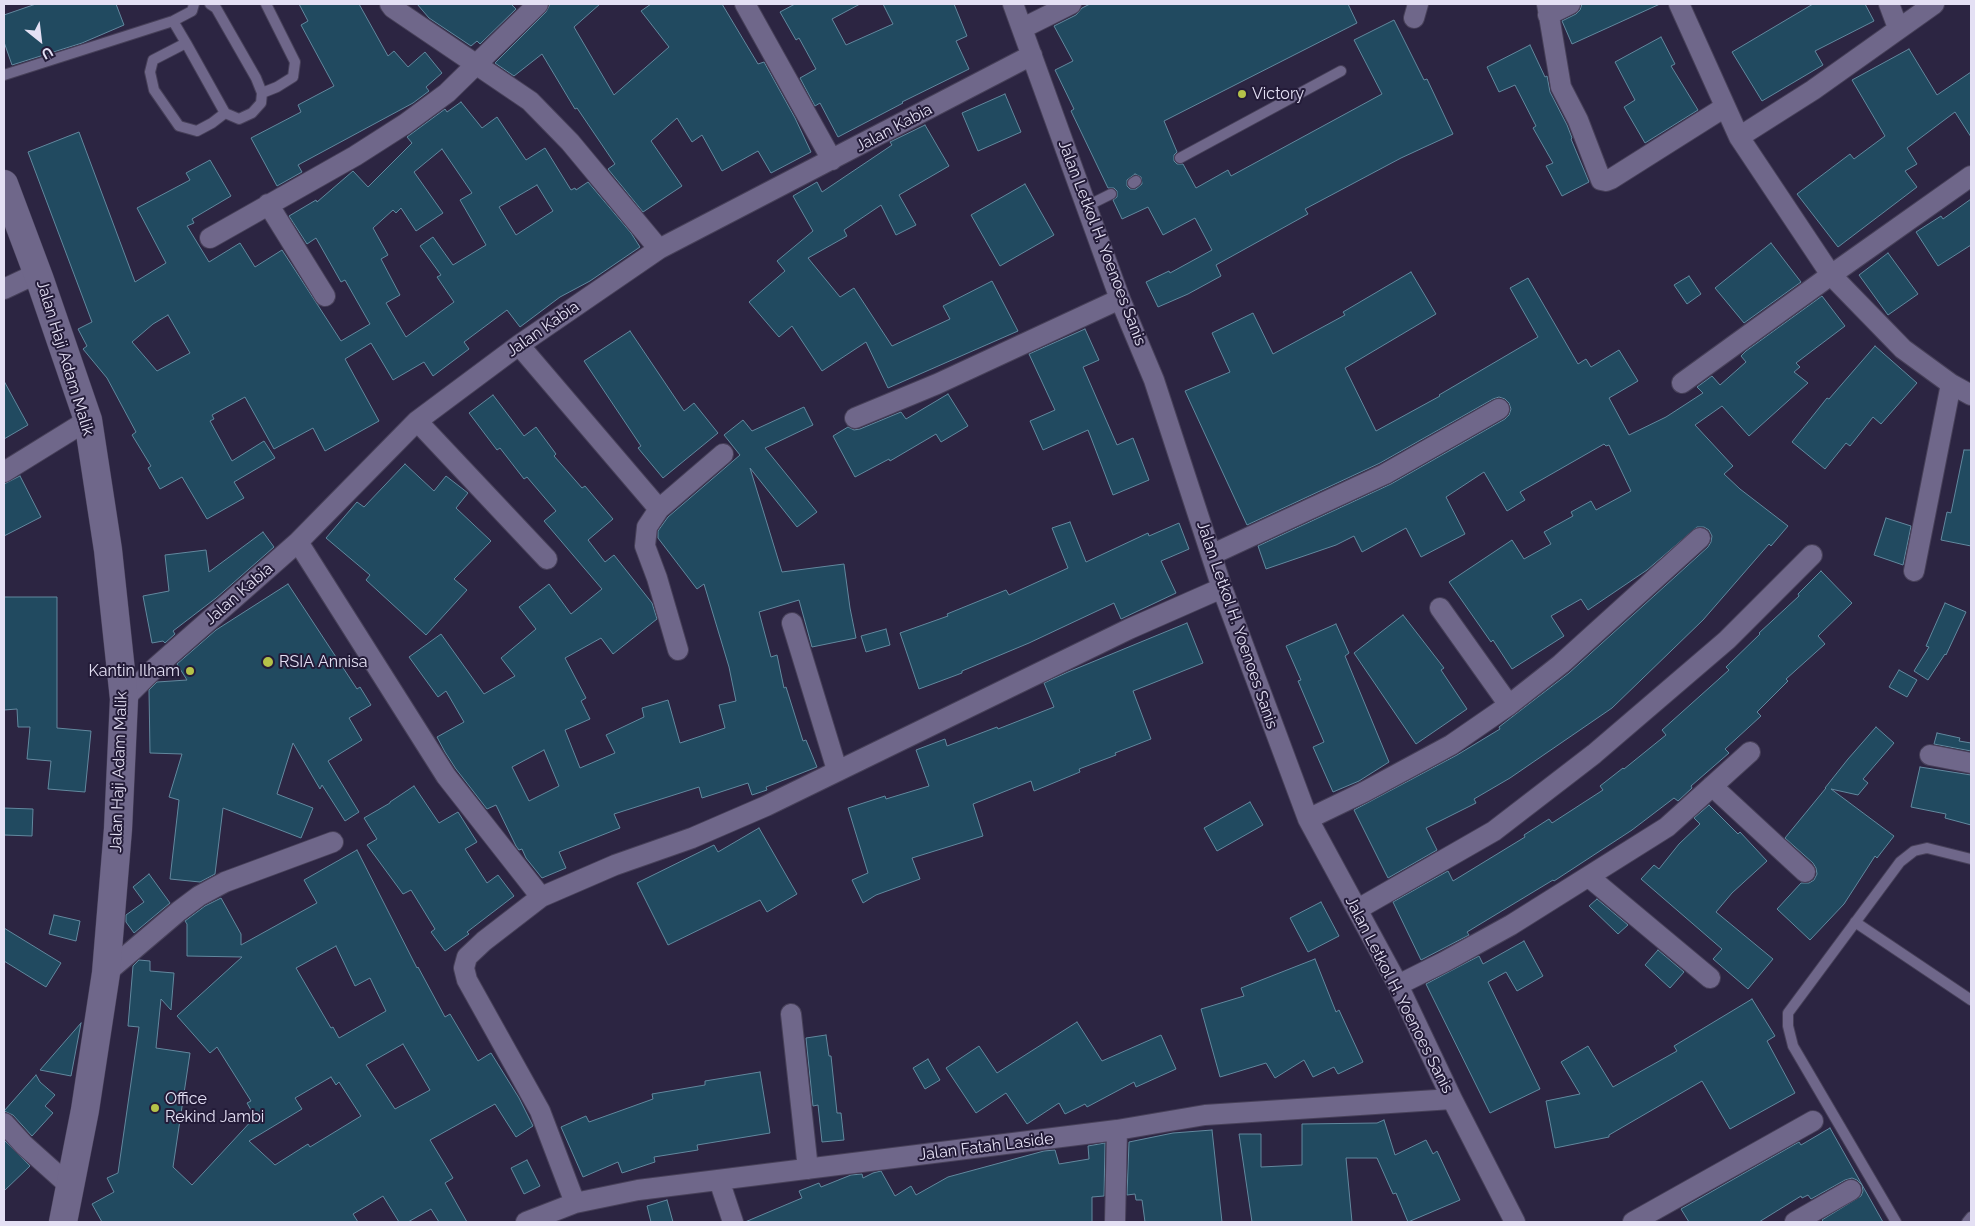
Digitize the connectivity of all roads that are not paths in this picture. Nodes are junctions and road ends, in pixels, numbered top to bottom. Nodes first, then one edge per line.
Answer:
1 (194, 4) edge
2 (266, 4) edge
3 (390, 4) edge
4 (538, 4) edge
5 (745, 4) edge
6 (1014, 4) edge
7 (1071, 4) edge
8 (1570, 4) edge
9 (1679, 4) edge
10 (1889, 4) edge
11 (1934, 4) edge
12 (217, 5) edge
13 (1547, 9) edge
14 (174, 21) junction
15 (1024, 28) junction
16 (1898, 28) junction
17 (186, 43) junction
18 (1032, 55) junction
19 (475, 63) junction
20 (1341, 71) dead end
21 (4, 75) edge
22 (262, 93) junction
23 (1725, 107) junction
24 (225, 113) junction
25 (1739, 137) junction
26 (1180, 158) dead end
27 (832, 160) junction
28 (1971, 176) edge
29 (4, 184) edge
30 (1111, 194) dead end
31 (268, 204) junction
32 (1087, 206) junction
33 (210, 238) dead end
34 (659, 249) junction
35 (38, 273) junction
36 (1831, 275) junction
37 (4, 289) edge
38 (325, 296) dead end
39 (1120, 299) junction
40 (518, 345) junction
41 (1682, 383) dead end
42 (1951, 384) junction
43 (1971, 395) edge
44 (1499, 409) dead end
45 (856, 418) dead end
46 (88, 420) junction
47 (417, 421) junction
48 (723, 454) dead end
49 (4, 472) edge
50 (659, 509) junction
51 (1700, 538) dead end
52 (298, 542) junction
53 (1213, 554) junction
54 (1812, 555) dead end
55 (546, 558) dead end
56 (1914, 571) dead end
57 (1222, 588) junction
58 (1440, 608) dead end
59 (792, 624) dead end
60 (678, 650) dead end
61 (124, 699) junction
62 (1509, 705) junction
63 (1750, 752) dead end
64 (1930, 755) dead end
65 (1971, 763) edge
66 (837, 770) junction
67 (1712, 786) junction
68 (1308, 820) junction
69 (333, 842) dead end
70 (1971, 859) edge
71 (1805, 872) dead end
72 (1588, 877) junction
73 (541, 897) junction
74 (1358, 909) junction
75 (1855, 922) junction
76 (106, 973) junction
77 (1710, 978) dead end
78 (1398, 985) junction
79 (1971, 1000) edge
80 (791, 1014) dead end
81 (1452, 1099) junction
82 (1813, 1120) dead end
83 (4, 1122) edge
84 (1117, 1130) junction
85 (808, 1169) junction
86 (719, 1180) junction
87 (71, 1187) junction
88 (1850, 1190) dead end
89 (575, 1203) junction
90 (1971, 1217) edge
91 (63, 1222) edge
92 (526, 1222) edge
93 (733, 1222) edge
94 (1115, 1222) edge
95 (1515, 1222) edge
96 (1633, 1222) edge
97 (1795, 1222) edge
98 (1896, 1222) edge
99 (1967, 1222) edge

1 - 14 lane
2 - 22 lane
3 - 19 street
4 - 19 street
5 - 27 street
6 - 15 street, Jalan Letkol H. Yoenoes Sanis
7 - 15 street
8 - 13 street
9 - 23 street
10 - 16 street
11 - 16 street
12 - 22 lane
13 - 23 street
14 - 17 lane
14 - 21 lane
15 - 18 street, Jalan Letkol H. Yoenoes Sanis
16 - 25 street
17 - 24 lane
17 - 24 lane
18 - 27 street, Jalan Kabia
18 - 32 street, Jalan Letkol H. Yoenoes Sanis
19 - 31 street
19 - 34 street
20 - 26 lane
22 - 24 lane
23 - 25 street
25 - 36 street
27 - 34 street, Jalan Kabia
28 - 36 street
29 - 35 main road, Jalan Haji Adam Malik
30 - 32 lane
31 - 33 street
31 - 38 street
32 - 39 street, Jalan Letkol H. Yoenoes Sanis
34 - 40 street, Jalan Kabia
35 - 37 street
35 - 46 main road, Jalan Haji Adam Malik
36 - 41 street
36 - 42 street
39 - 45 street
39 - 53 street, Jalan Letkol H. Yoenoes Sanis
40 - 47 street, Jalan Kabia
40 - 50 street
42 - 43 street
42 - 56 street
44 - 53 street
46 - 49 street
46 - 61 main road, Jalan Haji Adam Malik
47 - 52 street, Jalan Kabia
47 - 55 street
48 - 50 street
50 - 60 street
51 - 62 street
52 - 61 street, Jalan Kabia
52 - 73 street
53 - 57 street, Jalan Letkol H. Yoenoes Sanis
54 - 74 street
57 - 66 street
57 - 68 street, Jalan Letkol H. Yoenoes Sanis
58 - 62 street
59 - 66 street
61 - 76 main road, Jalan Haji Adam Malik
62 - 68 street
63 - 67 street
64 - 65 street
66 - 73 street
67 - 71 street
67 - 72 street
68 - 74 street, Jalan Letkol H. Yoenoes Sanis
69 - 76 street
70 - 75 lane
72 - 77 street
72 - 78 street
73 - 89 street
74 - 78 street, Jalan Letkol H. Yoenoes Sanis
75 - 79 lane
75 - 98 lane
76 - 87 main road, Jalan Haji Adam Malik
78 - 81 street, Jalan Letkol H. Yoenoes Sanis
80 - 85 street
81 - 84 street, Jalan Fatah Laside
81 - 95 street, Jalan Letkol H. Yoenoes Sanis
82 - 96 street
83 - 87 street
84 - 85 street, Jalan Fatah Laside
84 - 94 street
85 - 86 street, Jalan Fatah Laside
86 - 89 street, Jalan Fatah Laside
86 - 93 street
87 - 91 main road, Jalan Haji Adam Malik
88 - 97 street
89 - 92 street, Jalan Fatah Laside
90 - 99 lane

